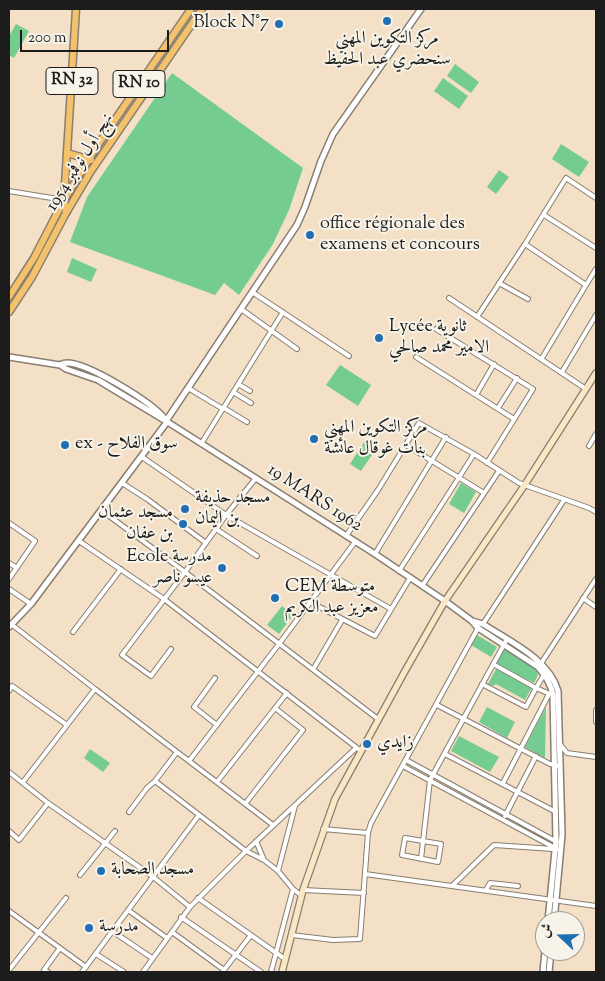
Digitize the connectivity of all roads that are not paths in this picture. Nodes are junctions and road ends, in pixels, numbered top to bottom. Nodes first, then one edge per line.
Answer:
1 (76, 9) edge
2 (190, 9) edge
3 (202, 9) edge
4 (421, 9) edge
5 (95, 150) junction
6 (70, 154) junction
7 (100, 159) junction
8 (89, 160) junction
9 (9, 191) edge
10 (596, 198) edge
11 (64, 200) junction
12 (66, 213) junction
13 (544, 215) junction
14 (525, 244) junction
15 (596, 248) edge
16 (596, 269) edge
17 (500, 283) junction
18 (586, 285) junction
19 (252, 292) junction
20 (9, 297) edge
21 (449, 298) dead end
22 (528, 299) dead end
23 (241, 309) junction
24 (9, 312) edge
25 (283, 312) junction
26 (596, 315) edge
27 (477, 317) junction
28 (436, 329) dead end
29 (272, 331) junction
30 (297, 349) dead end
31 (349, 356) dead end
32 (9, 357) edge
33 (416, 357) dead end
34 (542, 358) junction
35 (494, 364) junction
36 (562, 372) junction
37 (596, 372) edge
38 (517, 378) junction
39 (238, 384) junction
40 (188, 388) junction
41 (586, 389) junction
42 (250, 391) dead end
43 (233, 392) junction
44 (476, 394) junction
45 (251, 404) dead end
46 (223, 408) junction
47 (498, 408) junction
48 (514, 419) junction
49 (167, 422) junction
50 (248, 422) dead end
51 (596, 434) edge
52 (446, 437) junction
53 (201, 444) junction
54 (406, 445) junction
55 (589, 446) dead end
56 (474, 454) junction
57 (142, 457) junction
58 (431, 461) junction
59 (487, 463) junction
60 (499, 471) junction
61 (256, 478) junction
62 (458, 478) junction
63 (122, 482) junction
64 (524, 486) junction
65 (484, 493) junction
66 (564, 500) junction
67 (101, 510) junction
68 (596, 512) edge
69 (226, 515) junction
70 (9, 523) edge
71 (216, 529) junction
72 (346, 536) junction
73 (79, 541) junction
74 (355, 542) junction
75 (206, 543) junction
76 (375, 554) junction
77 (257, 556) dead end
78 (9, 563) edge
79 (16, 568) junction
80 (121, 569) junction
81 (399, 571) junction
82 (185, 572) junction
83 (330, 574) junction
84 (410, 578) junction
85 (9, 579) edge
86 (596, 579) edge
87 (422, 586) junction
88 (9, 588) edge
89 (583, 598) junction
90 (164, 599) junction
91 (445, 601) junction
92 (310, 602) junction
93 (31, 604) junction
94 (596, 607) edge
95 (391, 609) junction
96 (342, 620) junction
97 (472, 621) junction
98 (483, 624) junction
99 (10, 626) edge
100 (478, 628) junction
101 (73, 632) dead end
102 (505, 642) junction
103 (279, 644) junction
104 (171, 649) dead end
105 (493, 664) junction
106 (540, 665) junction
107 (314, 668) junction
108 (259, 671) junction
109 (546, 671) junction
110 (215, 678) dead end
111 (482, 684) junction
112 (536, 688) junction
113 (95, 689) junction
114 (9, 691) edge
115 (287, 693) junction
116 (554, 695) junction
117 (437, 705) junction
118 (275, 708) junction
119 (596, 710) edge
120 (378, 719) junction
121 (464, 719) junction
122 (596, 722) edge
123 (66, 725) junction
124 (217, 725) junction
125 (559, 743) junction
126 (520, 748) junction
127 (359, 749) junction
128 (177, 752) junction
129 (445, 754) junction
130 (536, 756) junction
131 (596, 757) edge
132 (406, 760) junction
133 (189, 761) junction
134 (403, 766) junction
135 (557, 766) junction
136 (9, 772) edge
137 (433, 775) junction
138 (430, 780) junction
139 (155, 781) junction
140 (24, 782) junction
141 (218, 782) junction
142 (503, 783) junction
143 (518, 792) junction
144 (48, 802) junction
145 (296, 803) junction
146 (245, 804) junction
147 (129, 812) dead end
148 (558, 813) junction
149 (199, 815) junction
150 (506, 815) junction
151 (503, 820) junction
152 (273, 825) junction
153 (323, 829) junction
154 (115, 832) dead end
155 (368, 832) junction
156 (9, 833) edge
157 (256, 841) junction
158 (424, 841) junction
159 (106, 842) junction
160 (558, 843) junction
161 (558, 850) junction
162 (246, 851) junction
163 (421, 858) junction
164 (264, 860) junction
165 (278, 871) junction
166 (365, 874) junction
167 (80, 875) dead end
168 (152, 876) junction
169 (453, 885) junction
170 (518, 886) dead end
171 (293, 889) junction
172 (486, 890) junction
173 (302, 893) junction
174 (364, 893) junction
175 (66, 898) dead end
176 (198, 898) junction
177 (553, 900) junction
178 (190, 906) junction
179 (596, 906) edge
180 (128, 910) junction
181 (9, 911) edge
182 (550, 911) edge
183 (554, 911) edge
184 (181, 917) junction
185 (112, 931) junction
186 (172, 932) junction
187 (37, 933) junction
188 (251, 935) junction
189 (292, 935) junction
190 (167, 938) junction
191 (60, 948) junction
192 (276, 953) junction
193 (96, 954) junction
194 (237, 954) junction
195 (152, 958) junction
196 (285, 959) junction
197 (547, 961) edge
198 (548, 961) edge
199 (547, 964) junction
200 (86, 967) junction
201 (9, 970) edge
202 (223, 971) edge
203 (48, 972) edge
204 (82, 972) edge
205 (124, 972) edge
206 (143, 972) edge
207 (261, 972) edge
208 (271, 972) edge
209 (282, 972) edge
210 (543, 972) edge
211 (549, 972) edge

1 - 6 main road, RN 32
2 - 5 main road, نهج أول نوفمبر 1954 / RN 10
3 - 7 main road, نهج أول نوفمبر 1954 / RN 10
4 - 19 street
5 - 6 main road
5 - 8 main road, نهج أول نوفمبر 1954 / RN 10
6 - 8 main road
6 - 11 main road, RN 32
7 - 8 main road
7 - 12 main road, نهج أول نوفمبر 1954 / RN 10
8 - 11 main road, نهج أول نوفمبر 1954 / RN 10
9 - 11 street
10 - 13 street
11 - 12 main road, RN 32
11 - 20 main road, نهج أول نوفمبر 1954 / RN 10
12 - 24 main road, نهج أول نوفمبر 1954 / RN 10
13 - 14 street
13 - 15 street
14 - 17 street
14 - 18 street
16 - 18 street
17 - 22 street
17 - 27 street
18 - 34 street
19 - 23 street
19 - 25 street
21 - 27 street
23 - 29 street
23 - 40 street
25 - 29 street
25 - 31 street
26 - 36 street
27 - 34 street
28 - 35 street
29 - 30 street
29 - 39 street
32 - 49 street, 19 MARS 1962
33 - 44 street
34 - 36 street
35 - 38 street
35 - 44 street
36 - 41 street
37 - 41 main road
38 - 47 street
38 - 48 street
39 - 42 street
39 - 43 street
40 - 46 street
40 - 49 street
41 - 64 main road
43 - 45 street
43 - 46 street
44 - 47 street
46 - 50 street
46 - 53 street
47 - 48 street
48 - 59 street
49 - 53 street, 19 MARS 1962
49 - 57 street
51 - 55 street
52 - 54 street
52 - 56 street
52 - 58 street
53 - 61 street, 19 MARS 1962
54 - 58 street
54 - 72 street
56 - 59 street
56 - 62 street
57 - 63 street
57 - 69 street
58 - 62 street
58 - 76 street
59 - 60 street
60 - 64 street
60 - 65 street
61 - 69 street
61 - 72 street, 19 MARS 1962
62 - 65 street
62 - 81 street
63 - 67 street
63 - 75 street
64 - 66 street
64 - 91 main road
65 - 87 street
66 - 68 street
66 - 98 street
67 - 73 street
67 - 82 street
69 - 71 street
69 - 83 street
70 - 79 street
71 - 75 street
71 - 77 street
72 - 74 street, 19 MARS 1962
73 - 80 street
73 - 93 street
74 - 76 street, 19 MARS 1962
74 - 83 street
75 - 82 street
76 - 81 street, 19 MARS 1962
78 - 79 street
79 - 85 street
80 - 90 street
80 - 101 street
81 - 84 street, 19 MARS 1962
82 - 90 street
82 - 103 street
83 - 92 street
83 - 95 street
84 - 87 street, 19 MARS 1962
84 - 95 street
86 - 89 street
87 - 91 street, 19 MARS 1962
88 - 93 street
89 - 94 street
89 - 106 street
90 - 104 street
90 - 108 street
91 - 97 street, 19 MARS 1962
91 - 120 main road
92 - 96 street
92 - 103 street
93 - 99 street
95 - 96 street
96 - 107 street
97 - 98 street
97 - 100 street
98 - 102 street
99 - 113 street
100 - 102 street
100 - 117 street
102 - 105 street
102 - 106 street
103 - 107 street
103 - 108 street
105 - 111 street
105 - 112 street
106 - 109 street
107 - 120 street
108 - 115 street
108 - 124 street
109 - 112 street
109 - 116 street
110 - 124 street
111 - 112 street
111 - 121 street
112 - 116 street
113 - 123 street
113 - 128 street
114 - 123 street
115 - 118 street
115 - 127 street
116 - 125 street
116 - 126 street
116 - 135 street
117 - 121 street
117 - 132 street
118 - 141 street
118 - 146 street
119 - 122 street
120 - 127 main road
121 - 126 street
121 - 129 street
123 - 140 street
124 - 133 street
125 - 131 street
125 - 135 street
126 - 130 street
126 - 142 street
127 - 145 street
127 - 153 main road
128 - 133 street
128 - 139 street
129 - 137 street
129 - 142 street
130 - 135 street
130 - 143 street
132 - 134 street
132 - 137 street
133 - 141 street
134 - 138 street
134 - 155 street
135 - 148 street
136 - 140 street
137 - 138 street
137 - 150 street
138 - 151 street
138 - 158 street
139 - 147 street
139 - 149 street
140 - 144 street
141 - 146 street
142 - 143 street
143 - 148 street
143 - 150 street
144 - 156 street
144 - 159 street
145 - 152 street
145 - 165 street
146 - 152 street
148 - 160 street
149 - 162 street
149 - 168 street
150 - 151 street
150 - 160 street
151 - 161 street
152 - 157 street
153 - 155 street
153 - 173 main road
154 - 159 street
155 - 166 street
157 - 162 street
157 - 164 street
158 - 163 street
158 - 163 street
158 - 163 street
159 - 167 street
159 - 168 street
160 - 161 street
161 - 169 street
161 - 177 street
162 - 164 street
162 - 176 street
164 - 165 street
165 - 171 street
166 - 169 street
166 - 174 street
168 - 178 street
168 - 180 street
169 - 172 street
170 - 172 street
171 - 173 street
171 - 192 street
172 - 177 street
173 - 174 street
173 - 189 main road
174 - 189 street
175 - 187 street
176 - 178 street
176 - 188 street
177 - 179 street
177 - 182 street
177 - 183 street
178 - 184 street
180 - 185 street
180 - 190 street
181 - 187 street
184 - 186 street
184 - 194 street
185 - 193 street
185 - 195 street
186 - 190 street
186 - 202 street
187 - 191 street
187 - 201 street
188 - 192 street
188 - 194 street
189 - 196 main road
190 - 195 street
191 - 200 street
191 - 203 street
192 - 196 street
192 - 208 street
193 - 200 street
193 - 205 street
194 - 202 street
194 - 207 street
195 - 206 street
196 - 209 main road
197 - 199 street
198 - 199 street
199 - 210 street
199 - 211 street
200 - 204 street

